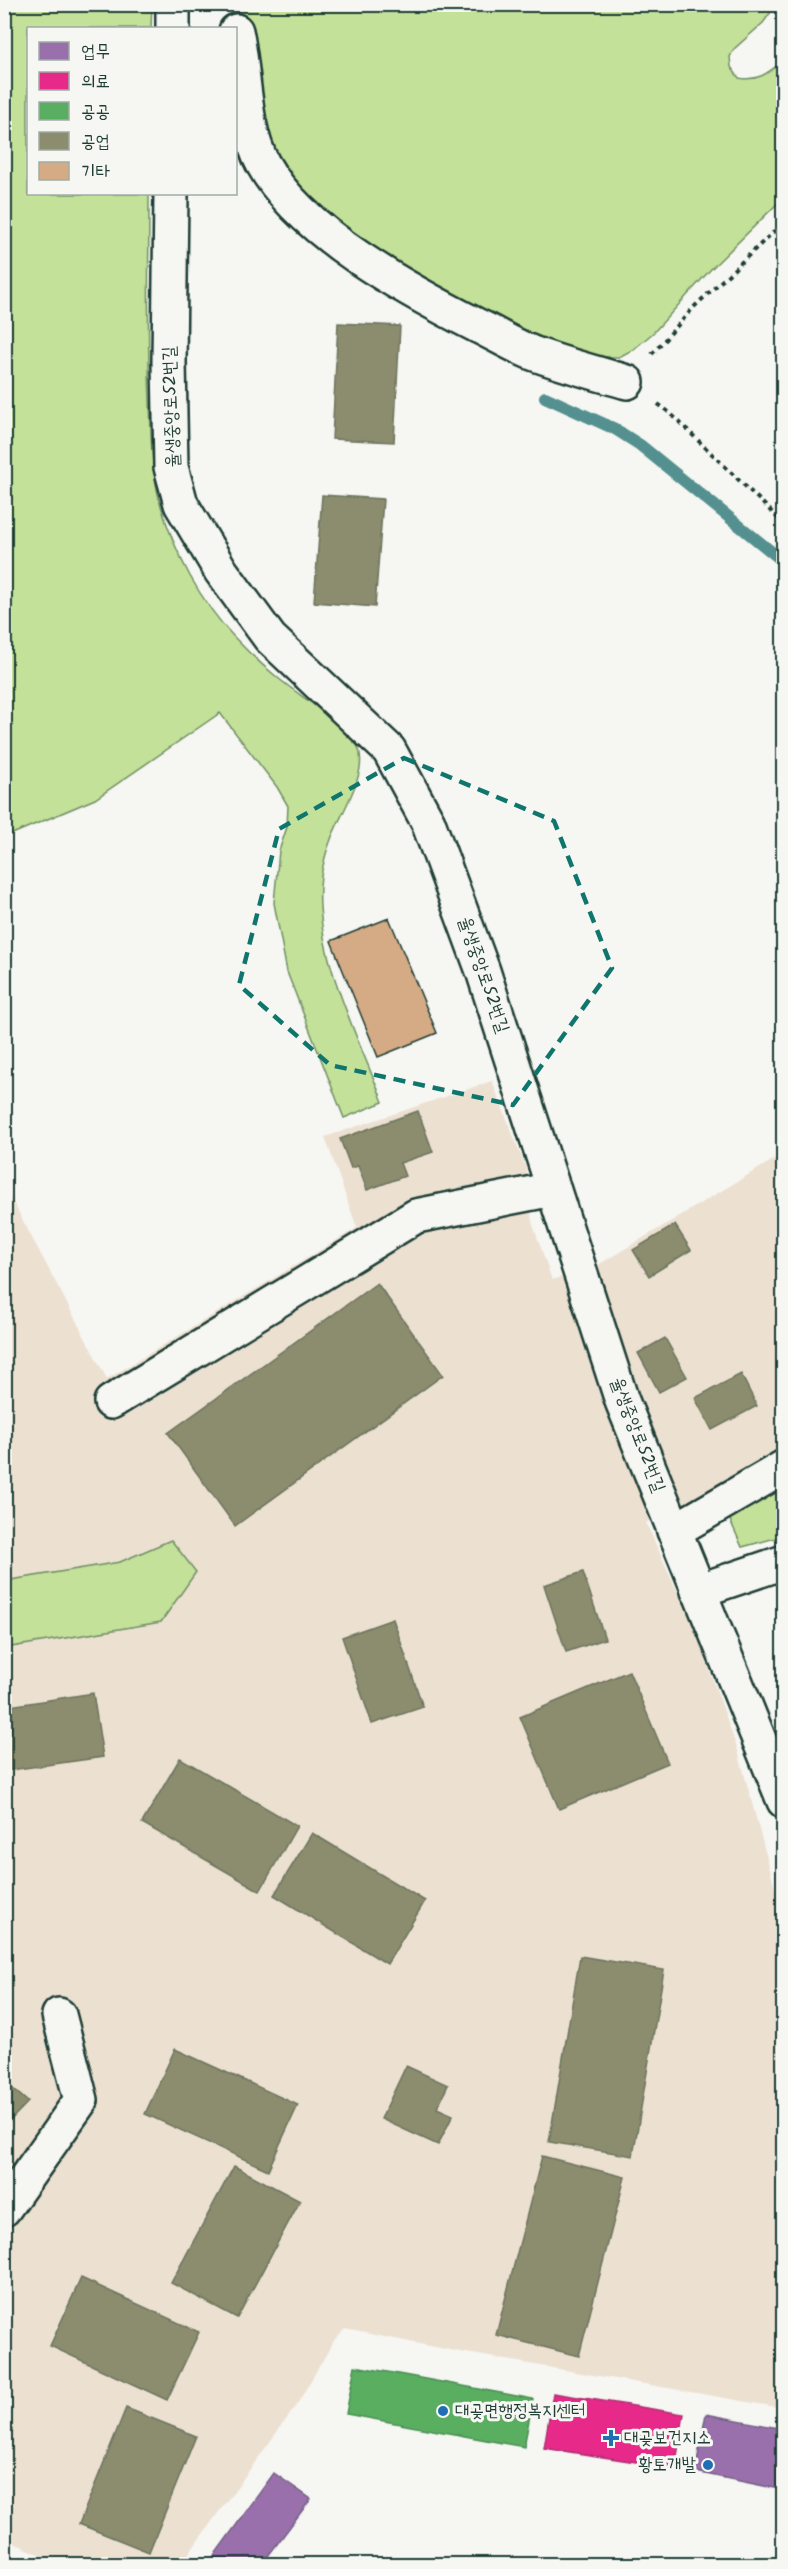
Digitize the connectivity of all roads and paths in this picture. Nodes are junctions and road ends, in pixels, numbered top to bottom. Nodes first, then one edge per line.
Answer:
1 (173, 4) edge
2 (229, 4) edge
3 (173, 27) edge
4 (234, 27) edge
5 (237, 42) edge
6 (171, 195) edge
7 (783, 222) edge
8 (627, 382) junction
9 (783, 524) edge
10 (553, 1189) junction
11 (111, 1402) dead end
12 (783, 1467) edge
13 (674, 1531) junction
14 (783, 1562) edge
15 (698, 1591) junction
16 (783, 1801) edge
17 (59, 2015) dead end
18 (4, 2209) edge

1 - 3 street
2 - 4 street
5 - 8 street
6 - 10 street, 율생중앙로52번길
7 - 8 path
8 - 9 path
10 - 11 street
10 - 13 street, 율생중앙로52번길
12 - 13 street
13 - 15 street, 율생중앙로52번길
14 - 15 street
15 - 16 street, 율생중앙로52번길
17 - 18 street

